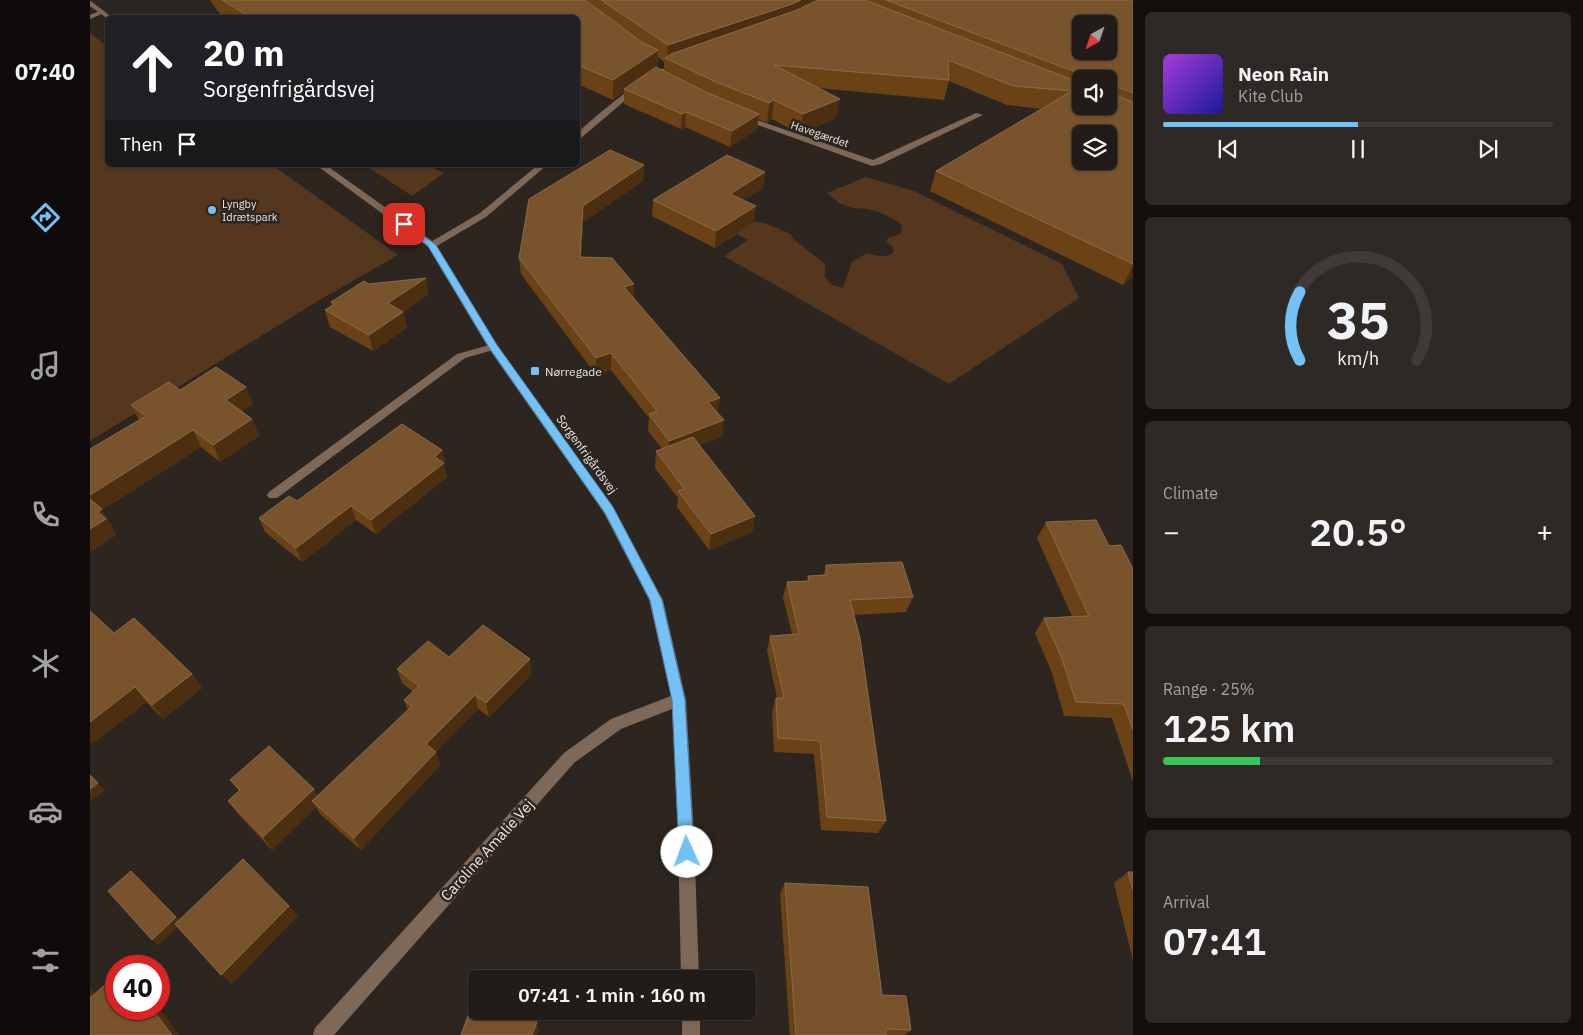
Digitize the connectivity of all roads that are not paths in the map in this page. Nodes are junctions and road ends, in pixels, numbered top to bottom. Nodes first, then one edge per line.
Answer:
1 (90, 3) edge
2 (102, 12) junction
3 (106, 15) edge
4 (90, 17) edge
5 (687, 62) edge
6 (979, 115) dead end
7 (736, 116) edge
8 (580, 134) edge
9 (323, 167) edge
10 (540, 167) edge
11 (432, 245) junction
12 (493, 347) junction
13 (273, 495) dead end
14 (679, 700) junction
15 (690, 970) edge
16 (691, 1020) edge
17 (322, 1035) edge
18 (691, 1035) edge

1 - 2 street
2 - 3 street
2 - 4 street
5 - 8 street
6 - 7 street, Havegærdet
9 - 11 street, Sorgenfrigårdsvej
10 - 11 street
11 - 12 street, Sorgenfrigårdsvej
12 - 13 street
12 - 14 street, Sorgenfrigårdsvej
14 - 15 street, Sorgenfrigårdsvej
14 - 17 street, Caroline Amalie Vej
16 - 18 street

